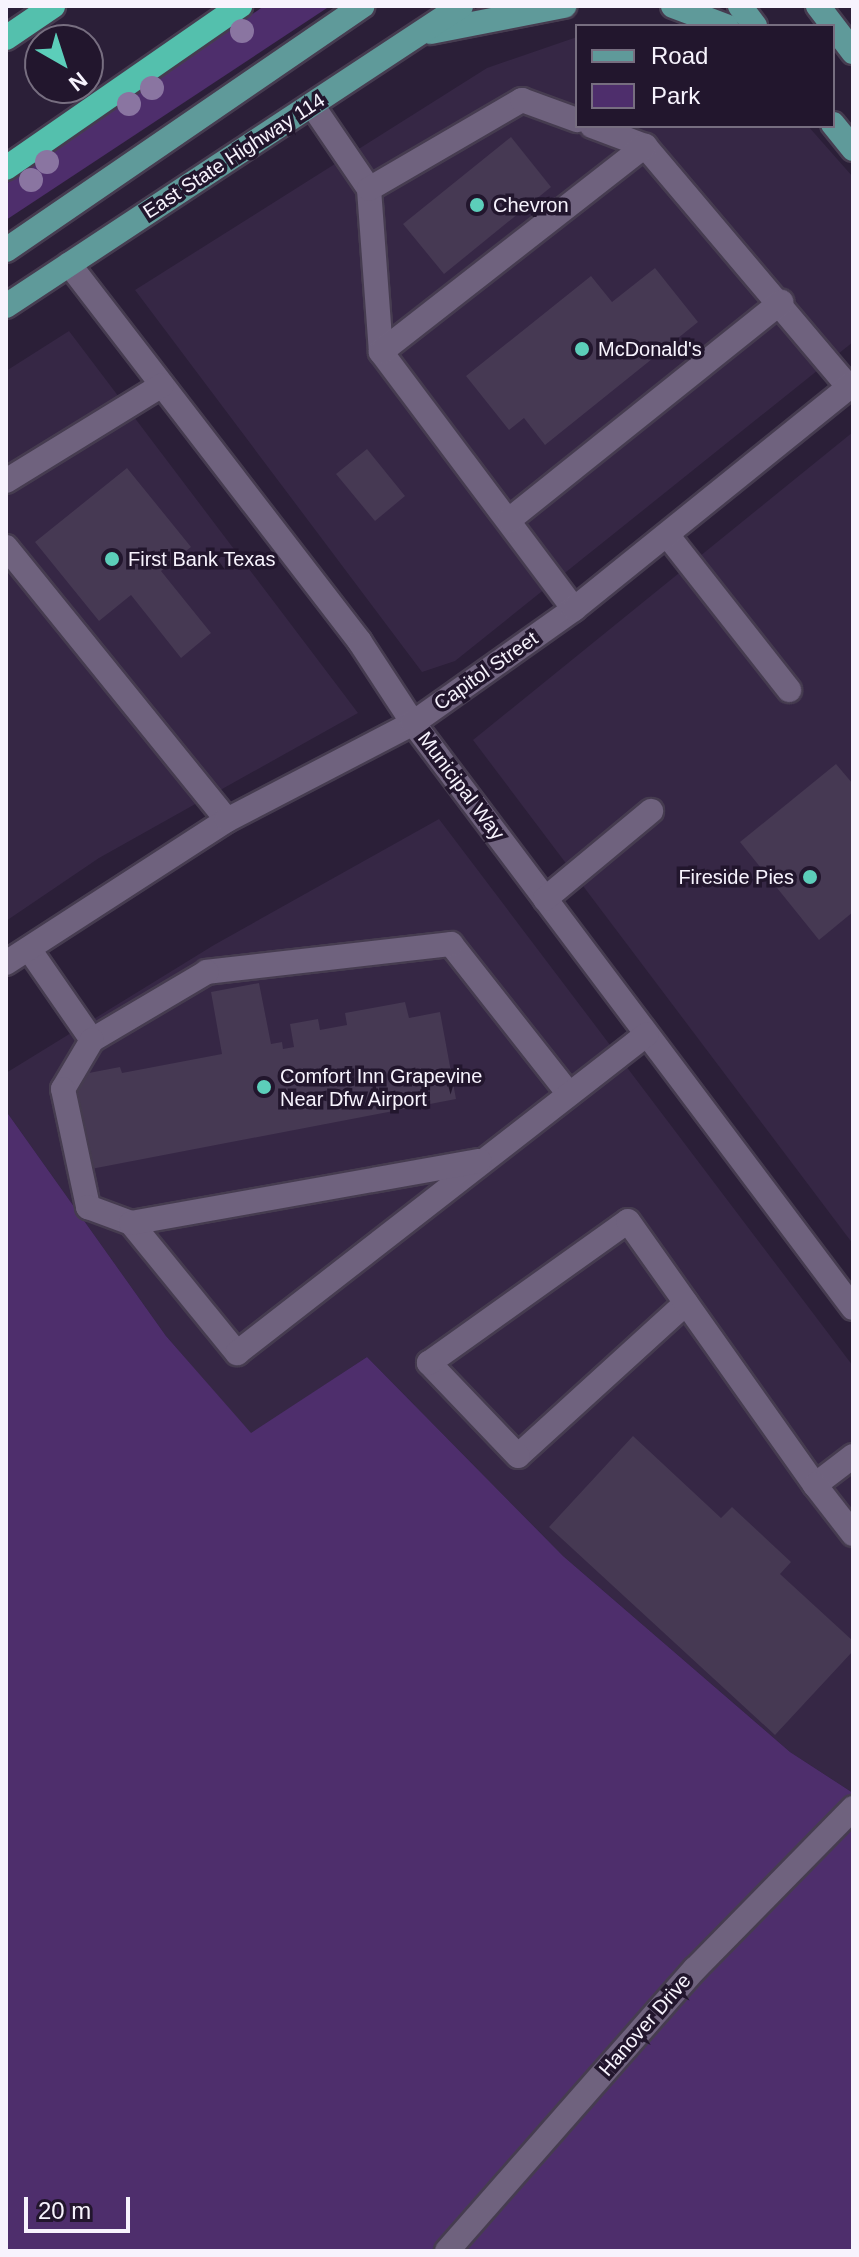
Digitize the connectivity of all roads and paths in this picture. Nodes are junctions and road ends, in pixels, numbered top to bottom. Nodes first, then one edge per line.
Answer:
1 (53, 6) edge
2 (240, 6) edge
3 (363, 6) edge
4 (461, 6) edge
5 (564, 6) edge
6 (673, 6) edge
7 (740, 6) edge
8 (721, 24) edge
9 (754, 24) edge
10 (835, 27) edge
11 (421, 34) junction
12 (6, 38) edge
13 (853, 52) edge
14 (312, 105) junction
15 (575, 119) edge
16 (835, 126) edge
17 (597, 128) edge
18 (645, 146) junction
19 (853, 149) edge
20 (6, 168) edge
21 (369, 189) junction
22 (6, 250) edge
23 (69, 264) junction
24 (781, 302) junction
25 (6, 306) edge
26 (381, 352) junction
27 (162, 385) junction
28 (851, 385) edge
29 (6, 481) edge
30 (509, 520) junction
31 (668, 536) junction
32 (6, 547) edge
33 (574, 609) junction
34 (789, 690) dead end
35 (413, 723) junction
36 (651, 811) dead end
37 (227, 820) junction
38 (545, 899) junction
39 (29, 949) junction
40 (6, 963) edge
41 (647, 1034) junction
42 (92, 1040) junction
43 (569, 1094) junction
44 (486, 1160) junction
45 (131, 1223) junction
46 (686, 1303) junction
47 (853, 1308) edge
48 (853, 1456) edge
49 (815, 1485) junction
50 (853, 1534) edge
51 (853, 1808) edge
52 (447, 2251) edge

1 - 12 highway
2 - 20 highway
3 - 22 main road
4 - 11 main road, East State Highway 114
5 - 11 main road
6 - 8 main road
7 - 9 main road
10 - 13 main road
11 - 14 main road, East State Highway 114
14 - 21 street
14 - 23 main road, East State Highway 114
15 - 21 street
16 - 19 main road
17 - 18 street
18 - 24 street
18 - 26 street
21 - 26 street
23 - 25 main road, East State Highway 114
23 - 27 street, Municipal Way
24 - 28 street
24 - 30 street
26 - 30 street
27 - 29 street
27 - 35 street, Municipal Way
28 - 31 street, Capitol Street
30 - 33 street
31 - 33 street, Capitol Street
31 - 34 street
32 - 37 street
33 - 35 street, Capitol Street
35 - 37 street, Capitol Street
35 - 38 street, Municipal Way
36 - 38 street
37 - 39 street, Capitol Street
38 - 41 street, Municipal Way
39 - 40 street, Capitol Street
39 - 42 street
41 - 43 street
41 - 47 street, Municipal Way
42 - 43 street
42 - 45 street
43 - 44 street
44 - 45 street
44 - 45 street
46 - 46 street
46 - 49 street
48 - 49 street
49 - 50 street
51 - 52 street, Hanover Drive

